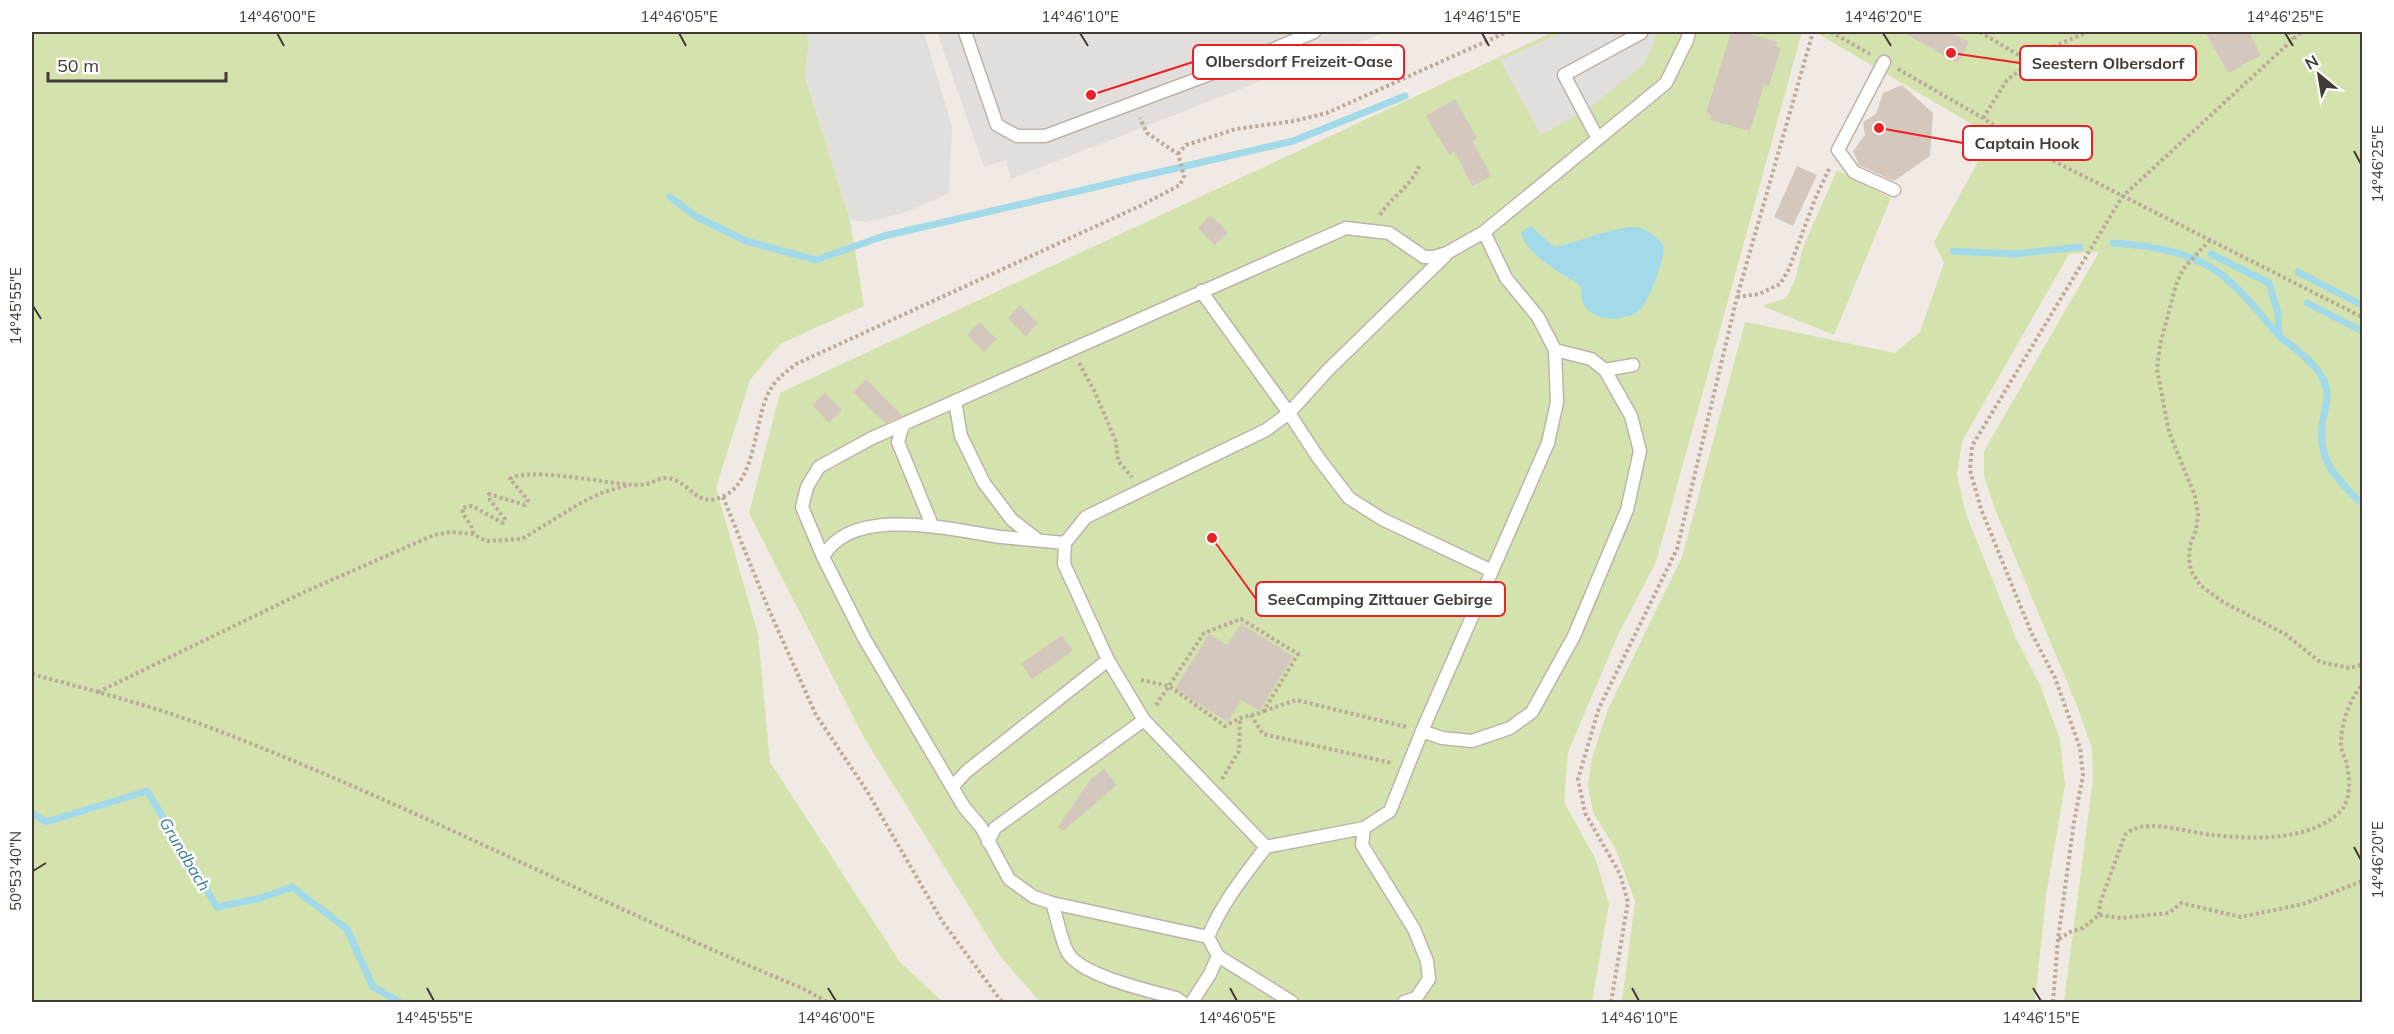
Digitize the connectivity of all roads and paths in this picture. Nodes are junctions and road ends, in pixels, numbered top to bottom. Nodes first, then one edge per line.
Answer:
1 (965, 32) edge
2 (1314, 32) edge
3 (1507, 32) edge
4 (1689, 32) edge
5 (1813, 32) edge
6 (1831, 32) edge
7 (1980, 32) edge
8 (2088, 32) edge
9 (2289, 32) edge
10 (2301, 32) edge
11 (1641, 33) edge
12 (2294, 39) junction
13 (1884, 62) junction
14 (2030, 62) junction
15 (1132, 103) junction
16 (1983, 118) junction
17 (1598, 139) junction
18 (1838, 150) junction
19 (1178, 154) junction
20 (1420, 164) dead end
21 (1894, 190) dead end
22 (2122, 197) junction
23 (1369, 230) junction
24 (1484, 232) junction
25 (2210, 240) junction
26 (1447, 253) junction
27 (1202, 291) junction
28 (1737, 297) junction
29 (2362, 317) edge
30 (1071, 350) junction
31 (1555, 350) junction
32 (1633, 365) dead end
33 (1605, 370) junction
34 (955, 401) junction
35 (1289, 412) junction
36 (903, 425) junction
37 (630, 485) junction
38 (1142, 489) junction
39 (723, 497) junction
40 (932, 525) junction
41 (473, 534) junction
42 (1038, 540) junction
43 (1065, 543) junction
44 (823, 557) junction
45 (1492, 571) junction
46 (1108, 660) junction
47 (2362, 665) edge
48 (32, 674) edge
49 (2362, 685) edge
50 (1169, 686) junction
51 (97, 692) junction
52 (1263, 712) junction
53 (1251, 715) junction
54 (1240, 718) junction
55 (1144, 720) junction
56 (1422, 730) junction
57 (1408, 766) junction
58 (952, 786) junction
59 (1215, 794) junction
60 (1364, 828) junction
61 (988, 842) junction
62 (1266, 847) junction
63 (2362, 879) edge
64 (1052, 903) junction
65 (2099, 915) junction
66 (1208, 937) junction
67 (2058, 939) junction
68 (1218, 956) junction
69 (827, 1002) edge
70 (1002, 1002) edge
71 (1182, 1002) edge
72 (1192, 1002) edge
73 (1292, 1002) edge
74 (1404, 1002) edge
75 (1611, 1002) edge
76 (2052, 1002) edge

1 - 15 lane
2 - 15 lane
3 - 19 path
4 - 17 lane
5 - 28 path
6 - 13 path
7 - 14 path
8 - 14 path
9 - 12 path
10 - 12 path
11 - 17 lane
12 - 22 path
13 - 16 path
13 - 18 lane
14 - 16 path
15 - 19 path
16 - 22 path
17 - 24 lane
18 - 21 lane
18 - 28 path
19 - 39 path
20 - 23 path
22 - 25 path
22 - 67 path
23 - 26 lane
23 - 27 lane
24 - 26 lane
24 - 31 lane
25 - 29 path
25 - 47 path
26 - 35 lane
27 - 30 lane
27 - 35 lane
28 - 75 path
30 - 34 lane
30 - 38 path
31 - 33 lane
31 - 45 lane
32 - 33 lane
33 - 56 lane
34 - 36 lane
34 - 42 lane
35 - 38 lane
35 - 45 lane
36 - 40 lane
36 - 44 lane
37 - 39 path
37 - 41 path
37 - 41 path
38 - 43 lane
39 - 70 path
40 - 42 lane
40 - 44 lane
41 - 51 path
42 - 43 lane
43 - 46 lane
44 - 58 lane
45 - 56 lane
46 - 55 lane
46 - 58 lane
48 - 51 path
49 - 65 path
50 - 52 path
50 - 54 path
50 - 55 path
51 - 69 path
52 - 53 path
52 - 56 path
53 - 54 path
53 - 57 path
54 - 59 path
55 - 59 lane
55 - 61 lane
56 - 57 lane
57 - 60 lane
58 - 61 lane
59 - 62 lane
60 - 62 lane
60 - 74 lane
61 - 64 lane
62 - 66 lane
63 - 65 path
64 - 66 lane
64 - 71 lane
65 - 67 path
66 - 68 lane
67 - 76 path
68 - 72 lane
68 - 73 lane

